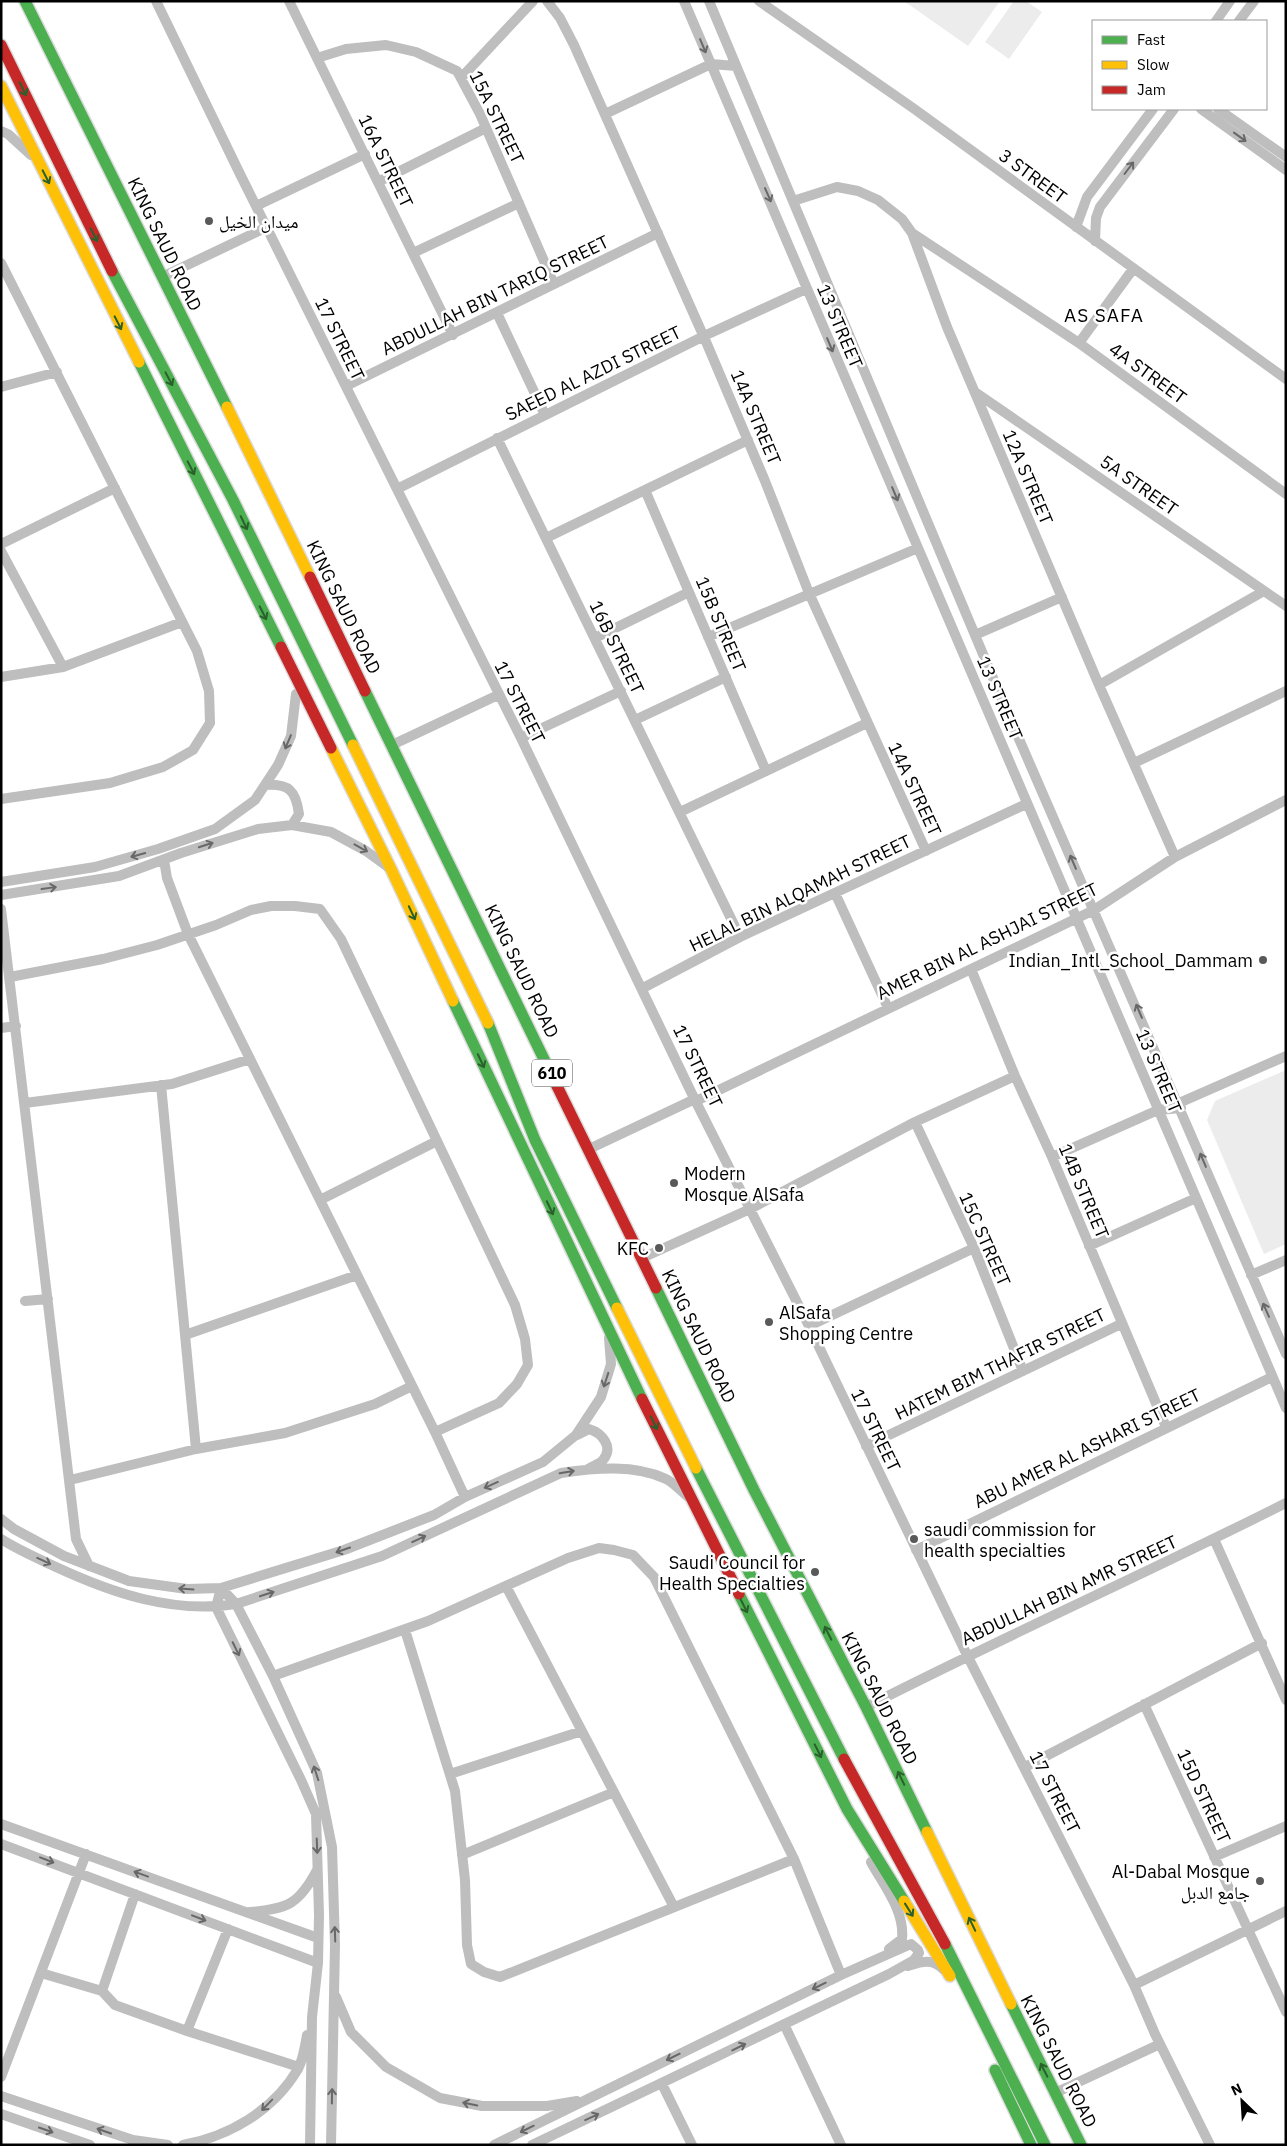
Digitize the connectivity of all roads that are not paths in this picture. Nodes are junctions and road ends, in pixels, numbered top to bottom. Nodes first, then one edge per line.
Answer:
1 (25, 1) edge
2 (156, 1) edge
3 (289, 1) edge
4 (533, 1) edge
5 (547, 1) edge
6 (684, 1) edge
7 (709, 1) edge
8 (759, 1) edge
9 (1230, 1) edge
10 (1254, 1) edge
11 (1217, 20) edge
12 (1240, 20) edge
13 (1, 45) edge
14 (317, 58) junction
15 (711, 64) junction
16 (736, 66) junction
17 (461, 78) junction
18 (1, 86) edge
19 (1152, 110) edge
20 (1173, 110) edge
21 (1202, 110) edge
22 (1219, 110) edge
23 (605, 114) junction
24 (486, 128) junction
25 (1, 130) edge
26 (1134, 135) junction
27 (1148, 144) junction
28 (365, 154) junction
29 (1286, 156) edge
30 (37, 160) junction
31 (1286, 170) edge
32 (378, 182) junction
33 (1087, 197) junction
34 (793, 201) junction
35 (519, 203) junction
36 (256, 206) junction
37 (1100, 207) junction
38 (266, 227) junction
39 (1076, 227) junction
40 (658, 233) junction
41 (912, 233) junction
42 (1095, 241) junction
43 (413, 253) junction
44 (1, 263) edge
45 (1133, 269) junction
46 (162, 277) junction
47 (554, 284) junction
48 (806, 289) junction
49 (497, 313) junction
50 (453, 335) junction
51 (704, 336) junction
52 (1079, 343) junction
53 (57, 372) junction
54 (1286, 379) edge
55 (346, 386) junction
56 (1, 388) edge
57 (974, 392) junction
58 (545, 415) junction
59 (497, 438) junction
60 (748, 440) junction
61 (115, 488) junction
62 (396, 489) junction
63 (645, 490) junction
64 (1286, 494) edge
65 (546, 538) junction
66 (1, 544) edge
67 (918, 548) junction
68 (1, 551) edge
69 (1264, 591) junction
70 (689, 592) junction
71 (809, 594) junction
72 (1062, 598) junction
73 (1286, 606) edge
74 (182, 622) junction
75 (975, 635) junction
76 (708, 637) junction
77 (595, 638) junction
78 (63, 667) junction
79 (1, 677) edge
80 (726, 677) junction
81 (1099, 685) junction
82 (1286, 691) edge
83 (621, 692) junction
84 (296, 694) dead end
85 (498, 695) junction
86 (635, 720) junction
87 (866, 723) junction
88 (521, 738) junction
89 (392, 745) junction
90 (1134, 763) junction
91 (766, 771) junction
92 (265, 785) junction
93 (1, 799) edge
94 (1286, 800) edge
95 (1026, 804) junction
96 (680, 812) junction
97 (292, 825) junction
98 (926, 850) junction
99 (1175, 857) junction
100 (164, 860) junction
101 (391, 869) junction
102 (1, 882) edge
103 (835, 893) junction
104 (1, 896) edge
105 (1, 909) edge
106 (1094, 910) junction
107 (1076, 919) junction
108 (188, 934) junction
109 (740, 937) junction
110 (971, 969) junction
111 (10, 977) junction
112 (643, 988) junction
113 (888, 1008) junction
114 (16, 1026) junction
115 (1, 1028) edge
116 (1286, 1056) edge
117 (250, 1059) junction
118 (1014, 1076) junction
119 (162, 1085) junction
120 (696, 1100) junction
121 (25, 1102) junction
122 (1180, 1106) junction
123 (1158, 1110) junction
124 (915, 1122) junction
125 (437, 1141) junction
126 (589, 1149) junction
127 (1052, 1157) junction
128 (1196, 1198) junction
129 (320, 1200) junction
130 (750, 1209) junction
131 (1089, 1246) junction
132 (974, 1248) junction
133 (642, 1258) junction
134 (1286, 1260) edge
135 (357, 1275) junction
136 (1251, 1275) junction
137 (48, 1299) junction
138 (25, 1302) dead end
139 (1121, 1324) junction
140 (809, 1326) junction
141 (609, 1332) junction
142 (185, 1335) junction
143 (1286, 1354) edge
144 (1023, 1371) junction
145 (1272, 1377) junction
146 (412, 1386) junction
147 (1286, 1408) edge
148 (1166, 1427) junction
149 (435, 1432) junction
150 (576, 1435) junction
151 (866, 1446) junction
152 (196, 1449) junction
153 (587, 1469) junction
154 (70, 1480) junction
155 (465, 1497) junction
156 (691, 1500) junction
157 (1286, 1503) edge
158 (1, 1519) edge
159 (1, 1539) edge
160 (1214, 1539) junction
161 (916, 1550) junction
162 (89, 1566) junction
163 (506, 1586) junction
164 (221, 1588) junction
165 (236, 1604) junction
166 (216, 1607) junction
167 (404, 1630) junction
168 (1262, 1643) junction
169 (967, 1655) junction
170 (273, 1676) junction
171 (1286, 1700) edge
172 (1144, 1704) junction
173 (866, 1707) junction
174 (582, 1731) junction
175 (1025, 1767) junction
176 (450, 1774) junction
177 (614, 1792) junction
178 (847, 1809) junction
179 (1, 1824) edge
180 (1286, 1826) edge
181 (1, 1844) edge
182 (86, 1854) junction
183 (462, 1855) junction
184 (1214, 1857) junction
185 (794, 1859) junction
186 (318, 1869) junction
187 (79, 1872) junction
188 (135, 1894) junction
189 (674, 1907) junction
190 (1286, 1911) edge
191 (247, 1912) junction
192 (228, 1929) junction
193 (1247, 1929) junction
194 (318, 1938) junction
195 (879, 1957) junction
196 (318, 1963) junction
197 (41, 1973) junction
198 (889, 1974) junction
199 (841, 1975) junction
200 (950, 1975) junction
201 (1134, 1986) junction
202 (102, 1991) junction
203 (334, 1992) junction
204 (1282, 1992) edge
205 (1286, 2012) edge
206 (312, 2018) junction
207 (784, 2024) junction
208 (187, 2031) junction
209 (1160, 2044) junction
210 (987, 2054) junction
211 (299, 2067) junction
212 (1, 2077) edge
213 (662, 2084) junction
214 (1055, 2093) junction
215 (1, 2096) edge
216 (588, 2099) junction
217 (1, 2114) edge
218 (133, 2140) junction
219 (90, 2145) edge
220 (146, 2145) edge
221 (168, 2145) edge
222 (183, 2145) edge
223 (310, 2145) edge
224 (331, 2145) edge
225 (494, 2145) edge
226 (532, 2145) edge
227 (692, 2145) edge
228 (841, 2145) edge
229 (1031, 2145) edge
230 (1041, 2145) edge
231 (1045, 2145) edge
232 (1081, 2145) edge
233 (1210, 2145) edge

1 - 46 main road, KING SAUD ROAD / 610
2 - 36 street, 17 STREET
3 - 14 street, 16A STREET
4 - 17 street
5 - 23 street, 14A STREET
6 -> 15 street, 13 STREET
7 - 16 street, 13 STREET
8 - 39 street, 3 STREET
9 - 11 street
10 - 12 street
13 -> 231 main road, 610
14 - 17 street, 15A STREET
14 - 28 street, 16A STREET
15 - 16 street
15 - 23 street
15 -> 48 street, 13 STREET
16 - 34 street, 13 STREET
17 - 24 street, 15A STREET
18 - 30 main road
19 - 26 street
20 - 27 street
21 -> 31 street
22 - 29 street
23 - 40 street, 14A STREET
24 - 32 street
24 - 35 street, 15A STREET
25 - 30 street
26 - 27 street
26 - 33 street
37 -> 27 street
28 - 32 street, 16A STREET
28 - 36 street
30 -> 101 main road
32 - 43 street, 16A STREET
33 - 37 street
33 - 39 street
34 - 41 street, 12A STREET
34 - 75 street, 13 STREET
35 - 43 street
35 - 47 street, 15A STREET
36 - 38 street, 17 STREET
37 - 42 street
38 - 46 street
38 - 55 street, 17 STREET
39 - 42 street, 3 STREET
40 - 47 street, ABDULLAH BIN TARIQ STREET
40 - 51 street, 14A STREET
41 - 52 street, 4A STREET
41 - 57 street, 12A STREET
42 - 45 street, 3 STREET
43 - 50 street, 16A STREET
44 - 53 street
45 - 52 street
45 - 54 street, 3 STREET
46 - 89 main road, KING SAUD ROAD / 610
47 - 49 street, ABDULLAH BIN TARIQ STREET
48 - 51 street, SAEED AL AZDI STREET
48 -> 67 street, 13 STREET
49 - 50 street, ABDULLAH BIN TARIQ STREET
49 - 58 street
50 - 55 street, ABDULLAH BIN TARIQ STREET
51 - 58 street, SAEED AL AZDI STREET
51 - 60 street, 14A STREET
52 - 64 street, 4A STREET
53 - 56 street
53 - 61 street
55 - 62 street, 17 STREET
57 - 69 street, 5A STREET
57 - 72 street, 12A STREET
58 - 59 street, SAEED AL AZDI STREET
59 - 62 street, SAEED AL AZDI STREET
59 - 65 street, 16B STREET
60 - 63 street
60 - 71 street, 14A STREET
61 - 66 street
61 - 74 street
62 - 85 street, 17 STREET
63 - 65 street
63 - 70 street, 15B STREET
65 - 77 street, 16B STREET
67 - 71 street
67 - 95 street, 13 STREET
68 - 78 street
69 - 73 street, 5A STREET
69 - 81 street
70 - 76 street, 15B STREET
70 - 77 street
71 - 76 street
71 - 87 street, 14A STREET
72 - 75 street
72 - 81 street, 12A STREET
74 - 78 street
74 - 93 street
106 -> 75 street, 13 STREET
76 - 80 street, 15B STREET
77 - 83 street, 16B STREET
78 - 79 street
80 - 86 street
80 - 91 street, 15B STREET
81 - 90 street, 12A STREET
82 - 90 street
83 - 86 street, 16B STREET
83 - 88 street
84 -> 92 street
85 - 88 street, 17 STREET
85 - 89 street
86 - 96 street, 16B STREET
87 - 91 street
87 - 98 street, 14A STREET
88 - 112 street, 17 STREET
89 - 126 main road, KING SAUD ROAD / 610
90 - 99 street, 12A STREET
91 - 96 street
92 - 97 street
92 -> 102 street
94 - 99 street, AMER BIN AL ASHJAI STREET
95 - 98 street, HELAL BIN ALQAMAH STREET
95 - 107 street, 13 STREET
96 - 109 street, 16B STREET
100 -> 97 street
97 -> 101 street
98 - 103 street, HELAL BIN ALQAMAH STREET
99 - 106 street, AMER BIN AL ASHJAI STREET
104 -> 100 street
100 - 108 street
101 -> 141 main road
103 - 109 street, HELAL BIN ALQAMAH STREET
103 - 113 street
105 - 111 street
106 - 107 street, AMER BIN AL ASHJAI STREET
122 -> 106 street, 13 STREET
107 - 110 street, AMER BIN AL ASHJAI STREET
107 - 123 street, 13 STREET
108 - 111 street
108 - 117 street
108 - 125 street
109 - 112 street, HELAL BIN ALQAMAH STREET
110 - 113 street, AMER BIN AL ASHJAI STREET
110 - 118 street, 14B STREET
111 - 114 street
112 - 120 street, 17 STREET
113 - 120 street, AMER BIN AL ASHJAI STREET
114 - 115 street
114 - 121 street
116 - 122 street
117 - 119 street
117 - 129 street
118 - 124 street
118 - 127 street, 14B STREET
119 - 121 street
119 - 142 street
120 - 126 street, AMER BIN AL ASHJAI STREET
120 - 130 street, 17 STREET
121 - 137 street
122 - 123 street
136 -> 122 street, 13 STREET
123 - 127 street
123 - 128 street, 13 STREET
124 - 130 street
124 - 132 street, 15C STREET
125 - 129 street
125 - 149 street
126 - 133 main road, KING SAUD ROAD / 610
127 - 131 street, 14B STREET
128 - 131 street
128 - 145 street, 13 STREET
129 - 135 street
130 - 133 street
130 - 140 street, 17 STREET
131 - 139 street, 14B STREET
132 - 140 street
132 - 144 street, 15C STREET
173 -> 133 main road, KING SAUD ROAD / 610
134 - 136 street
135 - 142 street
135 - 146 street
143 -> 136 street, 13 STREET
137 - 138 street
137 - 154 street
139 - 144 street, HATEM BIM THAFIR STREET
139 - 148 street, 14B STREET
140 - 151 street, 17 STREET
141 -> 150 street
141 -> 156 main road
142 - 152 street
144 - 151 street, HATEM BIM THAFIR STREET
145 - 147 street, 13 STREET
145 - 148 street, ABU AMER AL ASHARI STREET
146 - 149 street
146 - 152 street
148 - 161 street, ABU AMER AL ASHARI STREET
149 - 155 street
150 - 153 street
150 -> 155 street
151 - 161 street, 17 STREET
152 - 154 street
153 - 156 street
165 -> 153 street
154 - 162 street
155 -> 164 street
156 -> 178 main road
157 - 160 street, ABDULLAH BIN AMR STREET
158 - 162 street
159 -> 166 street
160 - 168 street
160 - 169 street, ABDULLAH BIN AMR STREET
161 - 169 street, 17 STREET
164 -> 162 street
163 - 167 street
163 - 174 street
163 - 185 street
164 - 165 street
164 - 166 street
165 - 166 street
165 - 170 street
166 -> 186 street
167 - 170 street
167 - 176 street
168 - 171 street
168 - 172 street
169 - 173 street, ABDULLAH BIN AMR STREET
169 - 175 street, 17 STREET
203 -> 170 street
172 - 175 street
172 - 184 street, 15D STREET
214 -> 173 main road, KING SAUD ROAD / 610
174 - 176 street
174 - 177 street
175 - 201 street, 17 STREET
176 - 183 street
177 - 183 street
177 - 189 street
178 - 195 street
178 -> 200 main road
179 - 182 street
180 - 184 street
181 -> 187 street
182 - 187 street
191 -> 182 street
183 - 189 street
184 - 193 street, 15D STREET
185 - 189 street
185 - 199 street
186 - 191 street
186 - 194 street
187 - 188 street
187 - 197 street
188 -> 192 street
188 - 202 street
190 - 193 street
191 - 194 street
192 - 196 street
192 - 208 street
193 - 201 street
193 - 204 street, 15D STREET
194 - 196 street
195 - 198 street
195 - 199 street
196 - 206 street
197 - 202 street
197 - 212 street
198 - 200 street
198 - 207 street
199 -> 216 street
200 - 210 main road
201 - 209 street, 17 STREET
202 - 208 street
216 -> 203 street
224 -> 203 street
204 - 205 street, 15D STREET
206 - 211 street
206 - 223 street
213 -> 207 street
207 - 228 street
208 - 211 street
209 - 214 street
209 - 233 street, 17 STREET
210 - 229 main road
210 - 230 main road
211 -> 222 street
226 -> 213 street
213 - 227 street
214 - 232 main road, KING SAUD ROAD / 610
218 -> 215 street
216 -> 225 street
217 -> 219 street
218 - 220 street
218 - 221 street

